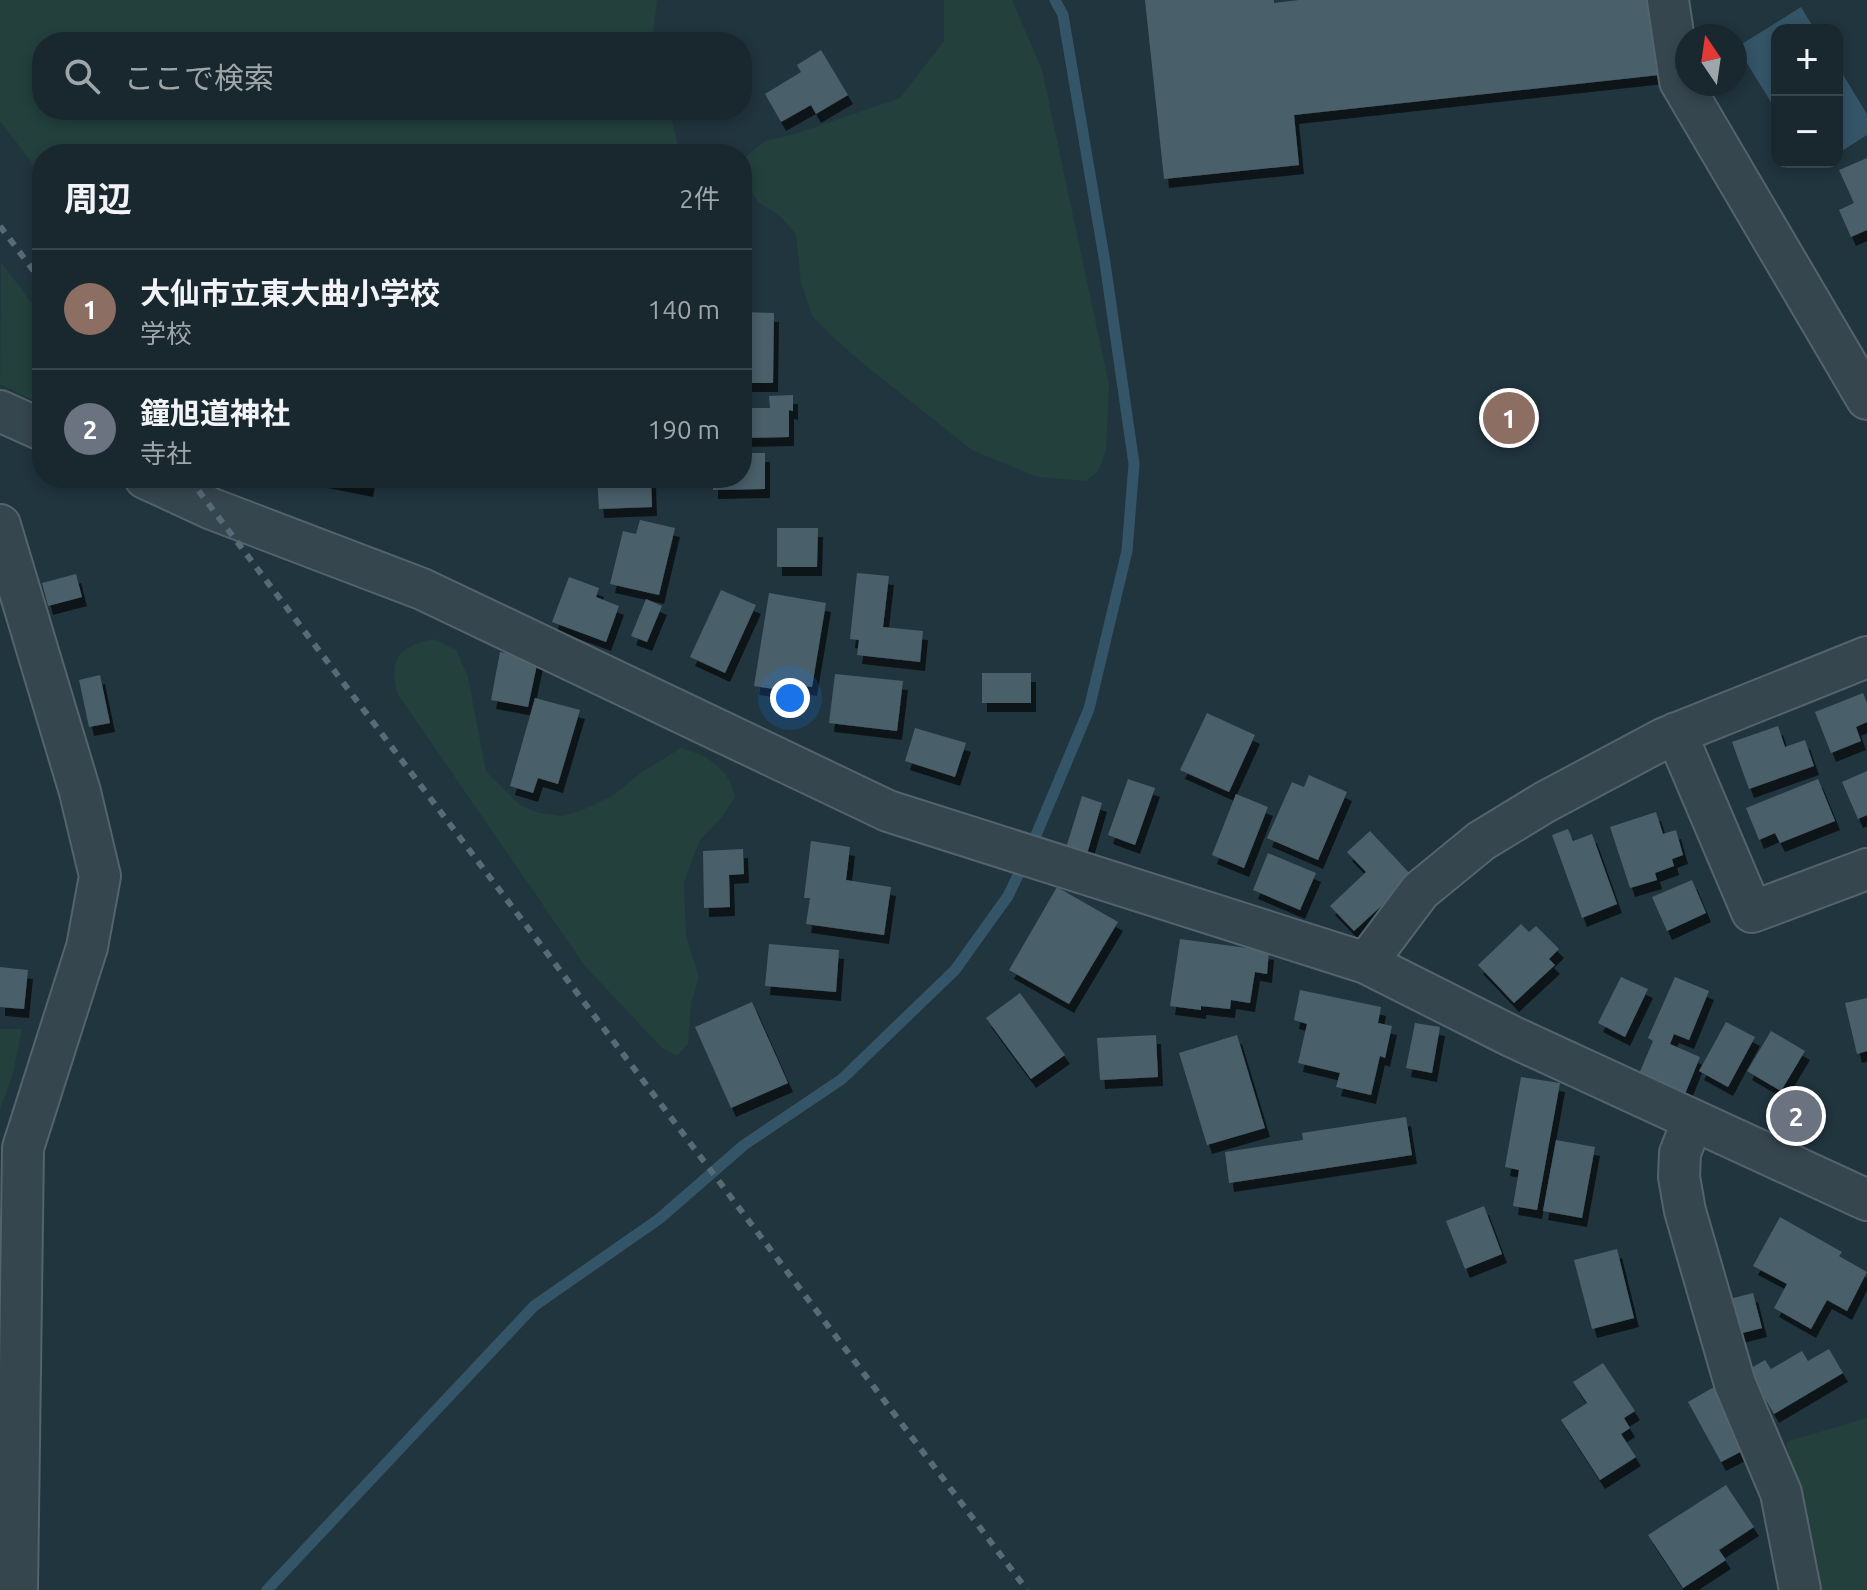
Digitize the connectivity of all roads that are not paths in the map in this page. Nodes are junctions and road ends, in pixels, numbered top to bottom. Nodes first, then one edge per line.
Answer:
1 (1668, 0) edge
2 (1867, 399) edge
3 (0, 411) edge
4 (32, 425) edge
5 (167, 488) edge
6 (0, 525) edge
7 (1867, 657) edge
8 (1676, 733) junction
9 (1867, 869) edge
10 (1366, 963) junction
11 (1693, 1120) junction
12 (1867, 1200) edge
13 (17, 1590) edge
14 (1800, 1590) edge

1 - 2 street
3 - 4 street
5 - 10 street
6 - 13 street
7 - 8 street
8 - 9 street
8 - 10 street
10 - 11 street
11 - 12 street
11 - 14 street

